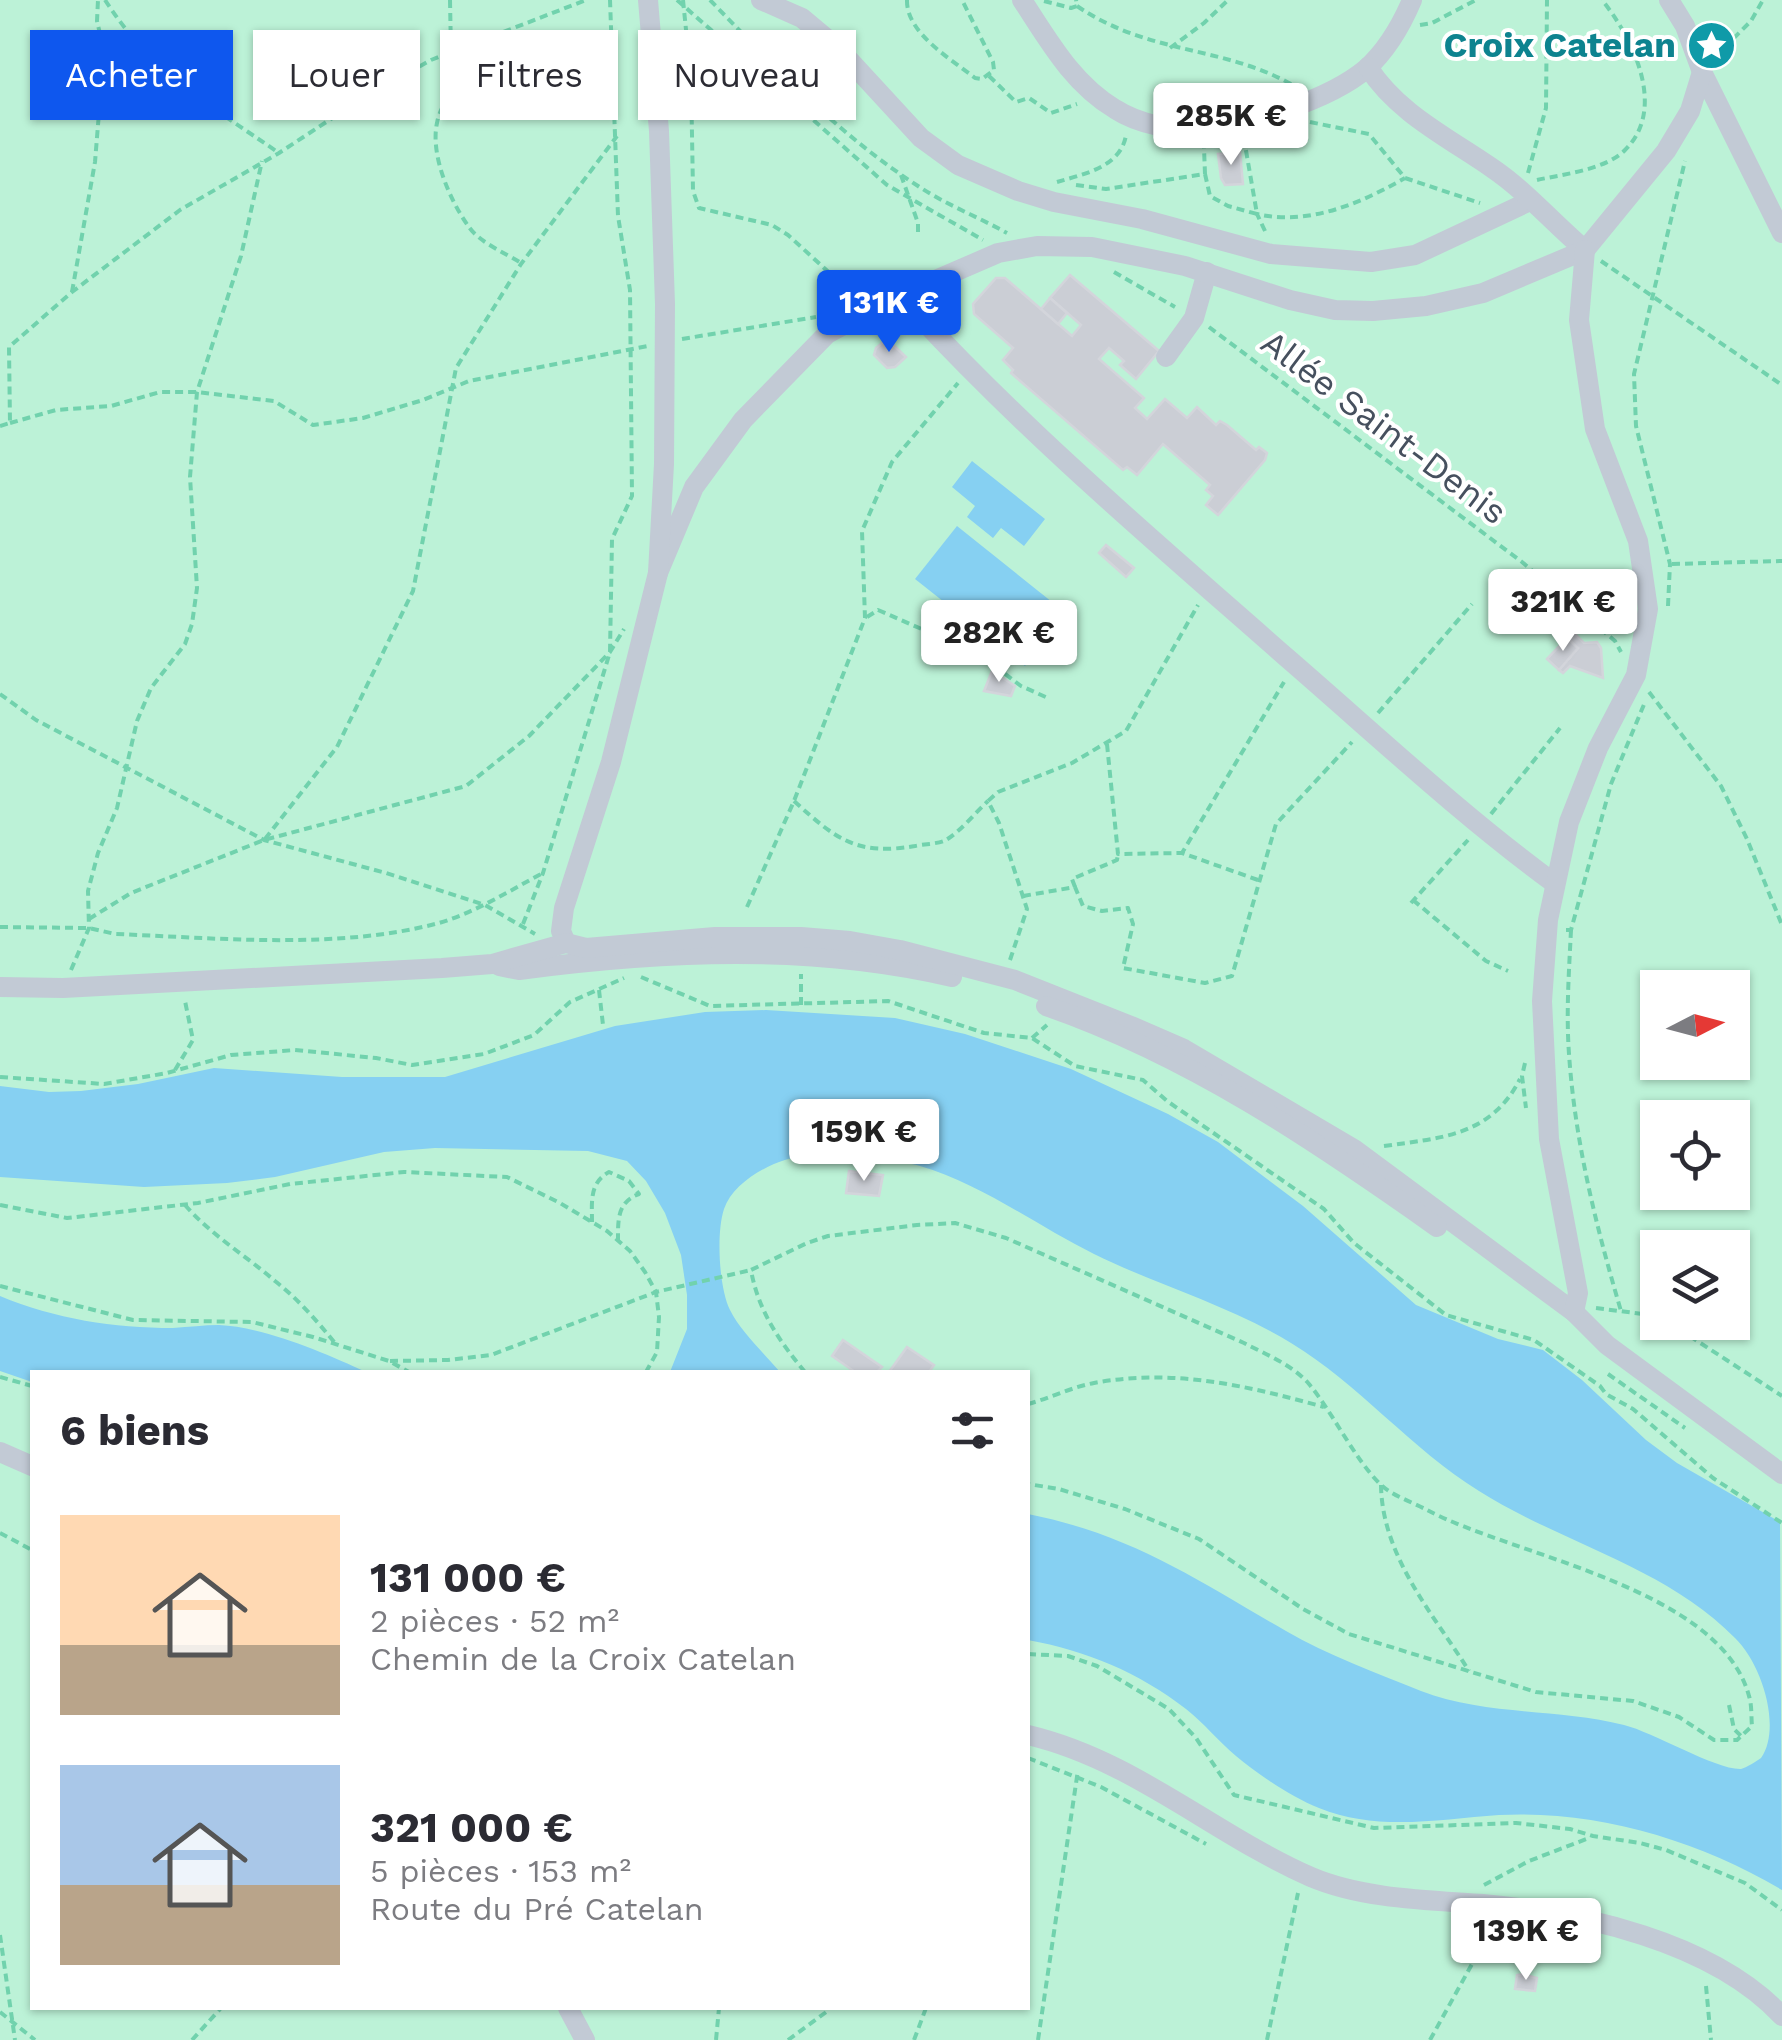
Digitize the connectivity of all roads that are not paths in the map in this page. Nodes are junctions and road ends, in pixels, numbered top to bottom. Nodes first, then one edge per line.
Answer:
1 (648, 0) edge
2 (761, 0) edge
3 (1022, 0) edge
4 (1412, 0) edge
5 (1669, 0) edge
6 (1368, 67) junction
7 (1702, 72) junction
8 (1530, 201) junction
9 (1782, 233) edge
10 (1585, 250) junction
11 (1207, 272) junction
12 (894, 298) junction
13 (1166, 357) dead end
14 (658, 574) junction
15 (1554, 883) junction
16 (566, 943) junction
17 (492, 964) junction
18 (0, 987) edge
19 (1574, 1312) junction
20 (1607, 1344) junction
21 (0, 1452) edge
22 (30, 1465) edge
23 (1782, 1474) edge
24 (1030, 1736) edge
25 (569, 2010) edge
26 (1782, 2016) edge
27 (585, 2040) edge

1 - 14 street
2 - 8 street
3 - 6 street
4 - 6 street
5 - 7 street
6 - 8 street
7 - 9 street
7 - 10 street
8 - 10 street
10 - 11 street
10 - 15 street
11 - 12 street
11 - 13 street
12 - 14 street
12 - 15 street
14 - 16 street
15 - 19 street
16 - 17 street
16 - 19 street
17 - 18 street
17 - 20 street
19 - 20 street
20 - 23 street
21 - 22 street
24 - 26 street
25 - 27 street

